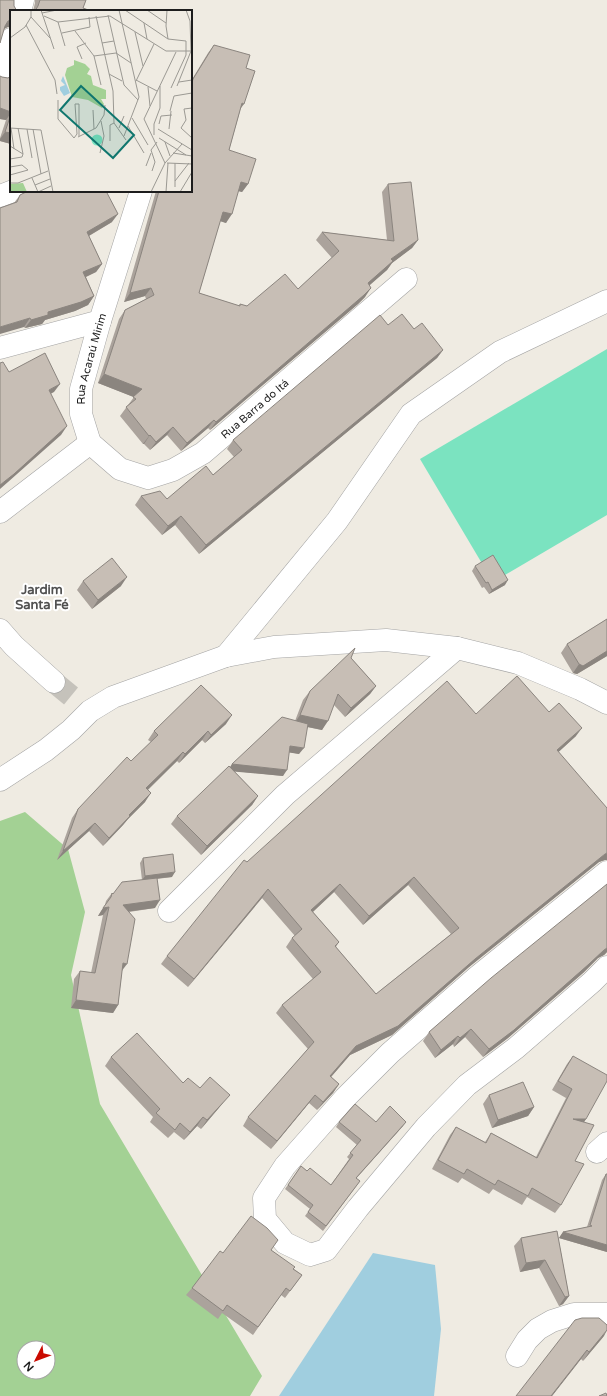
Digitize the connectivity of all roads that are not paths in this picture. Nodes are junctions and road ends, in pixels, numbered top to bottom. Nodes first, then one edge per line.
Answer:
1 (23, 0) edge
2 (20, 10) edge
3 (10, 42) edge
4 (0, 74) edge
5 (10, 192) edge
6 (141, 192) edge
7 (0, 196) edge
8 (406, 279) dead end
9 (607, 300) edge
10 (100, 321) junction
11 (0, 348) edge
12 (90, 442) junction
13 (0, 512) edge
14 (0, 630) edge
15 (457, 648) junction
16 (226, 656) junction
17 (54, 682) tunnel mouth
18 (607, 703) edge
19 (0, 780) edge
20 (607, 872) edge
21 (170, 911) dead end
22 (607, 966) edge
23 (607, 1314) edge
24 (517, 1356) dead end

1 - 2 street
3 - 4 street
5 - 7 street
6 - 10 street, Rua Acaraú Mirim
8 - 12 street, Rua Barra do Itá
9 - 16 street
10 - 11 street
10 - 12 street, Rua Acaraú Mirim
12 - 13 street
14 - 17 street
15 - 16 street
15 - 18 street
15 - 21 street
16 - 19 street
20 - 22 street
23 - 24 street

